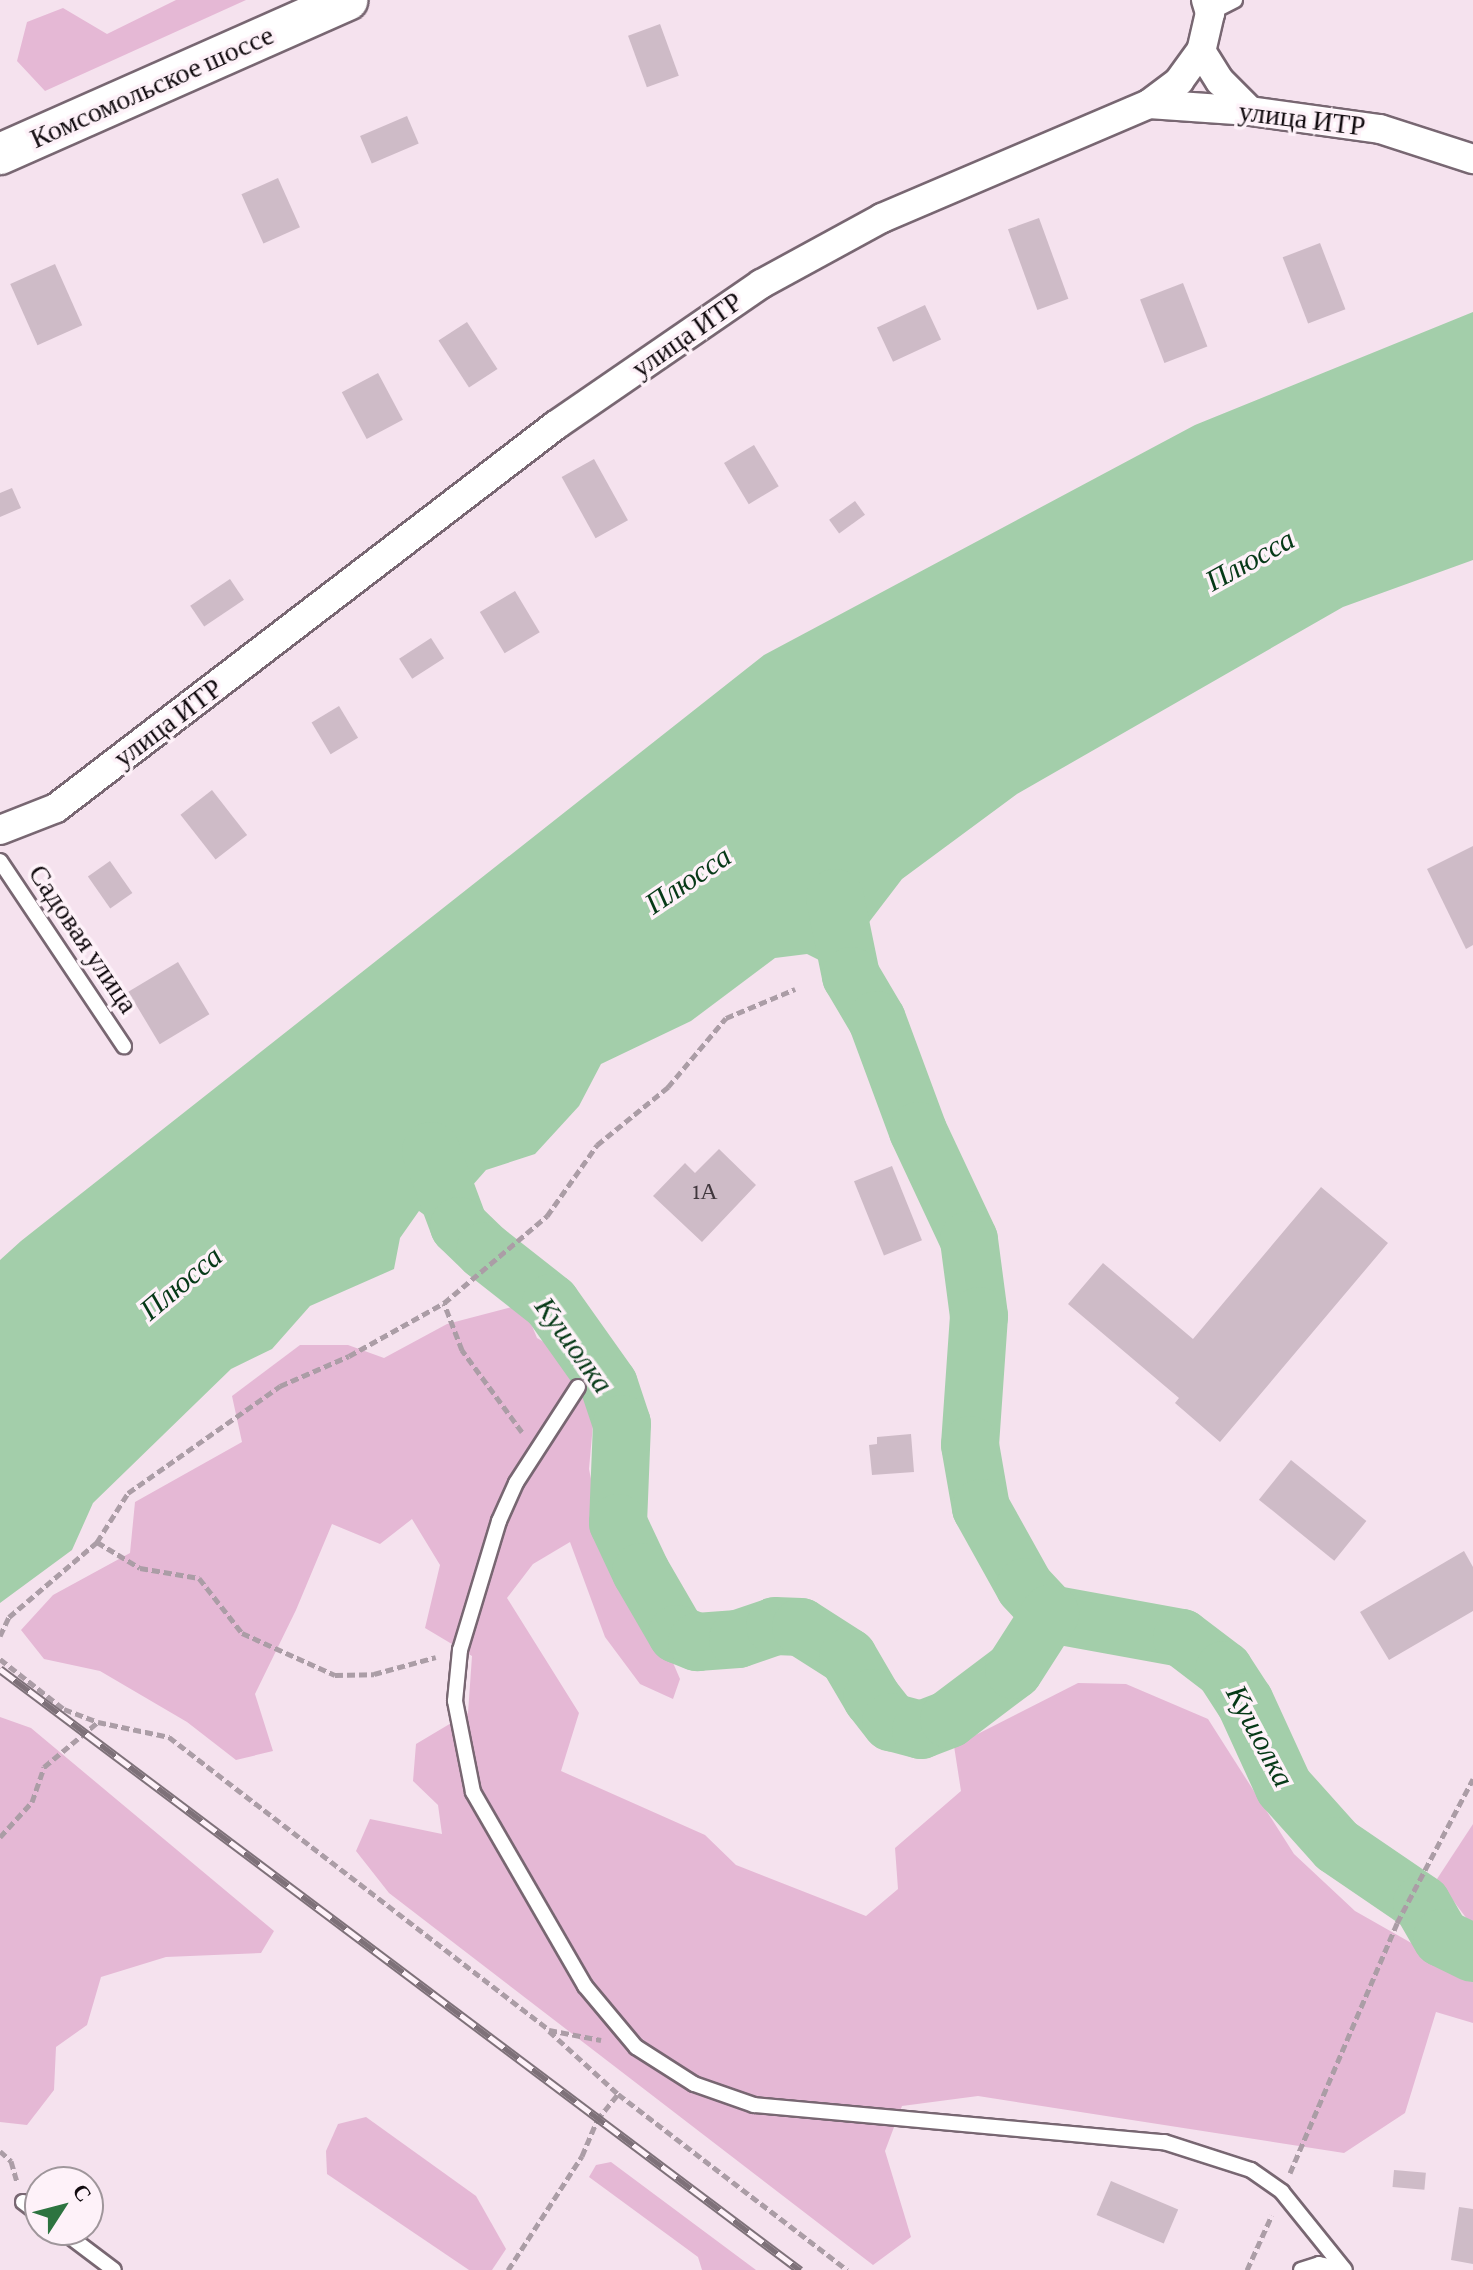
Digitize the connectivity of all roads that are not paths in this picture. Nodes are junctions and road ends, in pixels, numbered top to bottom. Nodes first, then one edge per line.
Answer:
1 (347, 0) edge
2 (1217, 4) edge
3 (1201, 51) junction
4 (1149, 104) junction
5 (1250, 111) junction
6 (0, 154) edge
7 (1473, 159) edge
8 (0, 830) edge
9 (0, 861) edge
10 (124, 1046) dead end
11 (578, 1387) dead end
12 (82, 2246) edge
13 (114, 2270) edge
14 (1301, 2270) edge
15 (1344, 2270) edge

1 - 6 main road, Комсомольское шоссе
2 - 3 street
3 - 4 street
3 - 5 street
4 - 5 street, улица ИТР
4 - 8 street, улица ИТР
5 - 7 street, улица ИТР
9 - 10 lane, Садовая улица
11 - 15 lane
12 - 13 lane
14 - 15 lane

